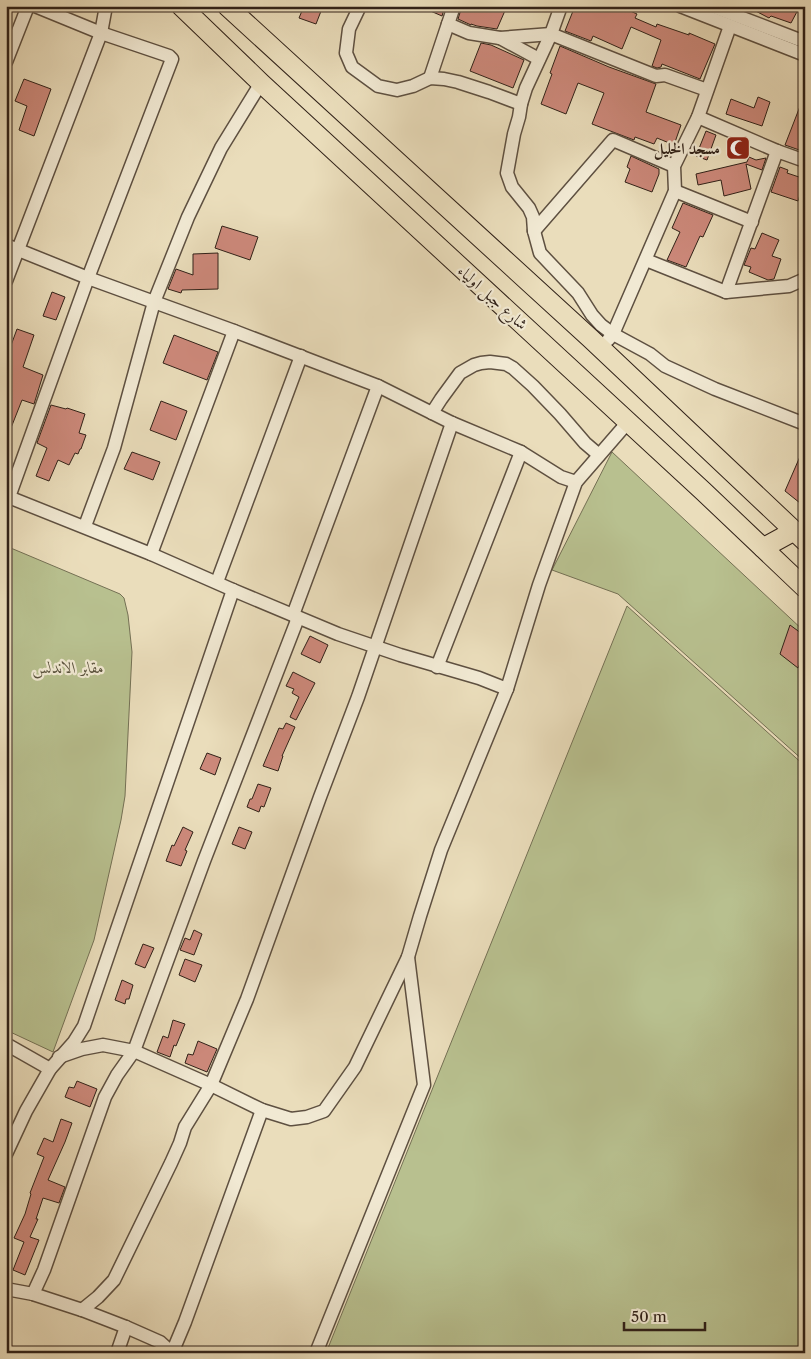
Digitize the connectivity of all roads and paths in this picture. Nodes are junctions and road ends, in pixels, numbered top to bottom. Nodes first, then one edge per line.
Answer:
1 (28, 6) edge
2 (35, 6) edge
3 (106, 6) edge
4 (182, 6) edge
5 (227, 6) edge
6 (360, 6) edge
7 (454, 6) edge
8 (561, 6) edge
9 (680, 6) edge
10 (711, 6) edge
11 (448, 24) junction
12 (730, 26) junction
13 (101, 33) junction
14 (551, 34) junction
15 (500, 38) junction
16 (801, 43) edge
17 (539, 60) junction
18 (6, 62) edge
19 (430, 78) junction
20 (261, 84) junction
21 (707, 90) junction
22 (521, 104) junction
23 (698, 117) junction
24 (777, 151) junction
25 (805, 161) edge
26 (674, 166) junction
27 (675, 191) junction
28 (752, 222) junction
29 (534, 231) junction
30 (12, 248) edge
31 (646, 260) junction
32 (88, 278) junction
33 (805, 279) edge
34 (6, 281) edge
35 (726, 292) junction
36 (154, 302) junction
37 (234, 331) junction
38 (614, 334) junction
39 (600, 349) junction
40 (301, 356) junction
41 (378, 386) junction
42 (432, 413) junction
43 (628, 422) junction
44 (452, 423) junction
45 (805, 424) edge
46 (521, 452) junction
47 (600, 455) junction
48 (576, 482) junction
49 (7, 496) edge
50 (85, 526) junction
51 (799, 536) edge
52 (763, 548) junction
53 (152, 554) junction
54 (800, 578) edge
55 (217, 582) junction
56 (233, 590) junction
57 (296, 617) junction
58 (376, 648) junction
59 (437, 666) junction
60 (507, 689) junction
61 (408, 957) junction
62 (6, 1044) edge
63 (134, 1051) junction
64 (59, 1058) junction
65 (50, 1069) junction
66 (211, 1085) junction
67 (262, 1110) junction
68 (6, 1154) edge
69 (6, 1289) edge
70 (33, 1294) junction
71 (82, 1310) junction
72 (126, 1327) junction
73 (117, 1353) edge
74 (172, 1353) edge
75 (316, 1353) edge

1 - 18 street
2 - 13 street
3 - 13 street
4 - 20 highway, شارع جبل اولياء
5 - 39 highway
6 - 19 street
7 - 11 street
8 - 14 street
9 - 12 street
10 - 16 street
11 - 15 street
11 - 19 street
12 - 16 street
12 - 21 street
13 - 30 street
13 - 32 street
14 - 15 street
14 - 17 street
14 - 21 street
15 - 17 street
17 - 22 street
19 - 22 street
20 - 36 street
20 - 43 highway, شارع جبل اولياء
21 - 23 street
22 - 29 street
23 - 24 street
23 - 26 street
24 - 25 street
24 - 28 street
26 - 27 street
26 - 29 street
27 - 28 street
27 - 31 street
28 - 35 street
29 - 38 street
30 - 32 street
30 - 34 street
31 - 35 street
31 - 38 street
32 - 36 street
32 - 49 street
33 - 35 street
36 - 37 street
36 - 50 street
37 - 40 street
37 - 53 street
38 - 39 street
38 - 45 street
39 - 51 highway
40 - 41 street
40 - 55 street
41 - 42 street
41 - 57 street
42 - 44 street
42 - 47 street
43 - 47 street
43 - 52 highway, شارع جبل اولياء
44 - 46 street
44 - 58 street
46 - 48 street
46 - 59 street
47 - 48 street
48 - 60 street
49 - 50 street
50 - 53 street
51 - 52 highway
52 - 54 highway, شارع جبل اولياء
53 - 55 street
55 - 56 street
56 - 57 street
56 - 64 street
57 - 58 street
57 - 63 street
58 - 59 street
58 - 66 street
59 - 60 street
60 - 61 street
61 - 67 street
61 - 75 street
62 - 65 street
63 - 64 street
63 - 66 street
63 - 70 street
64 - 65 street
65 - 68 street
66 - 67 street
66 - 71 street
67 - 74 street
69 - 70 street
70 - 71 street
71 - 72 street
72 - 73 street
72 - 74 street

